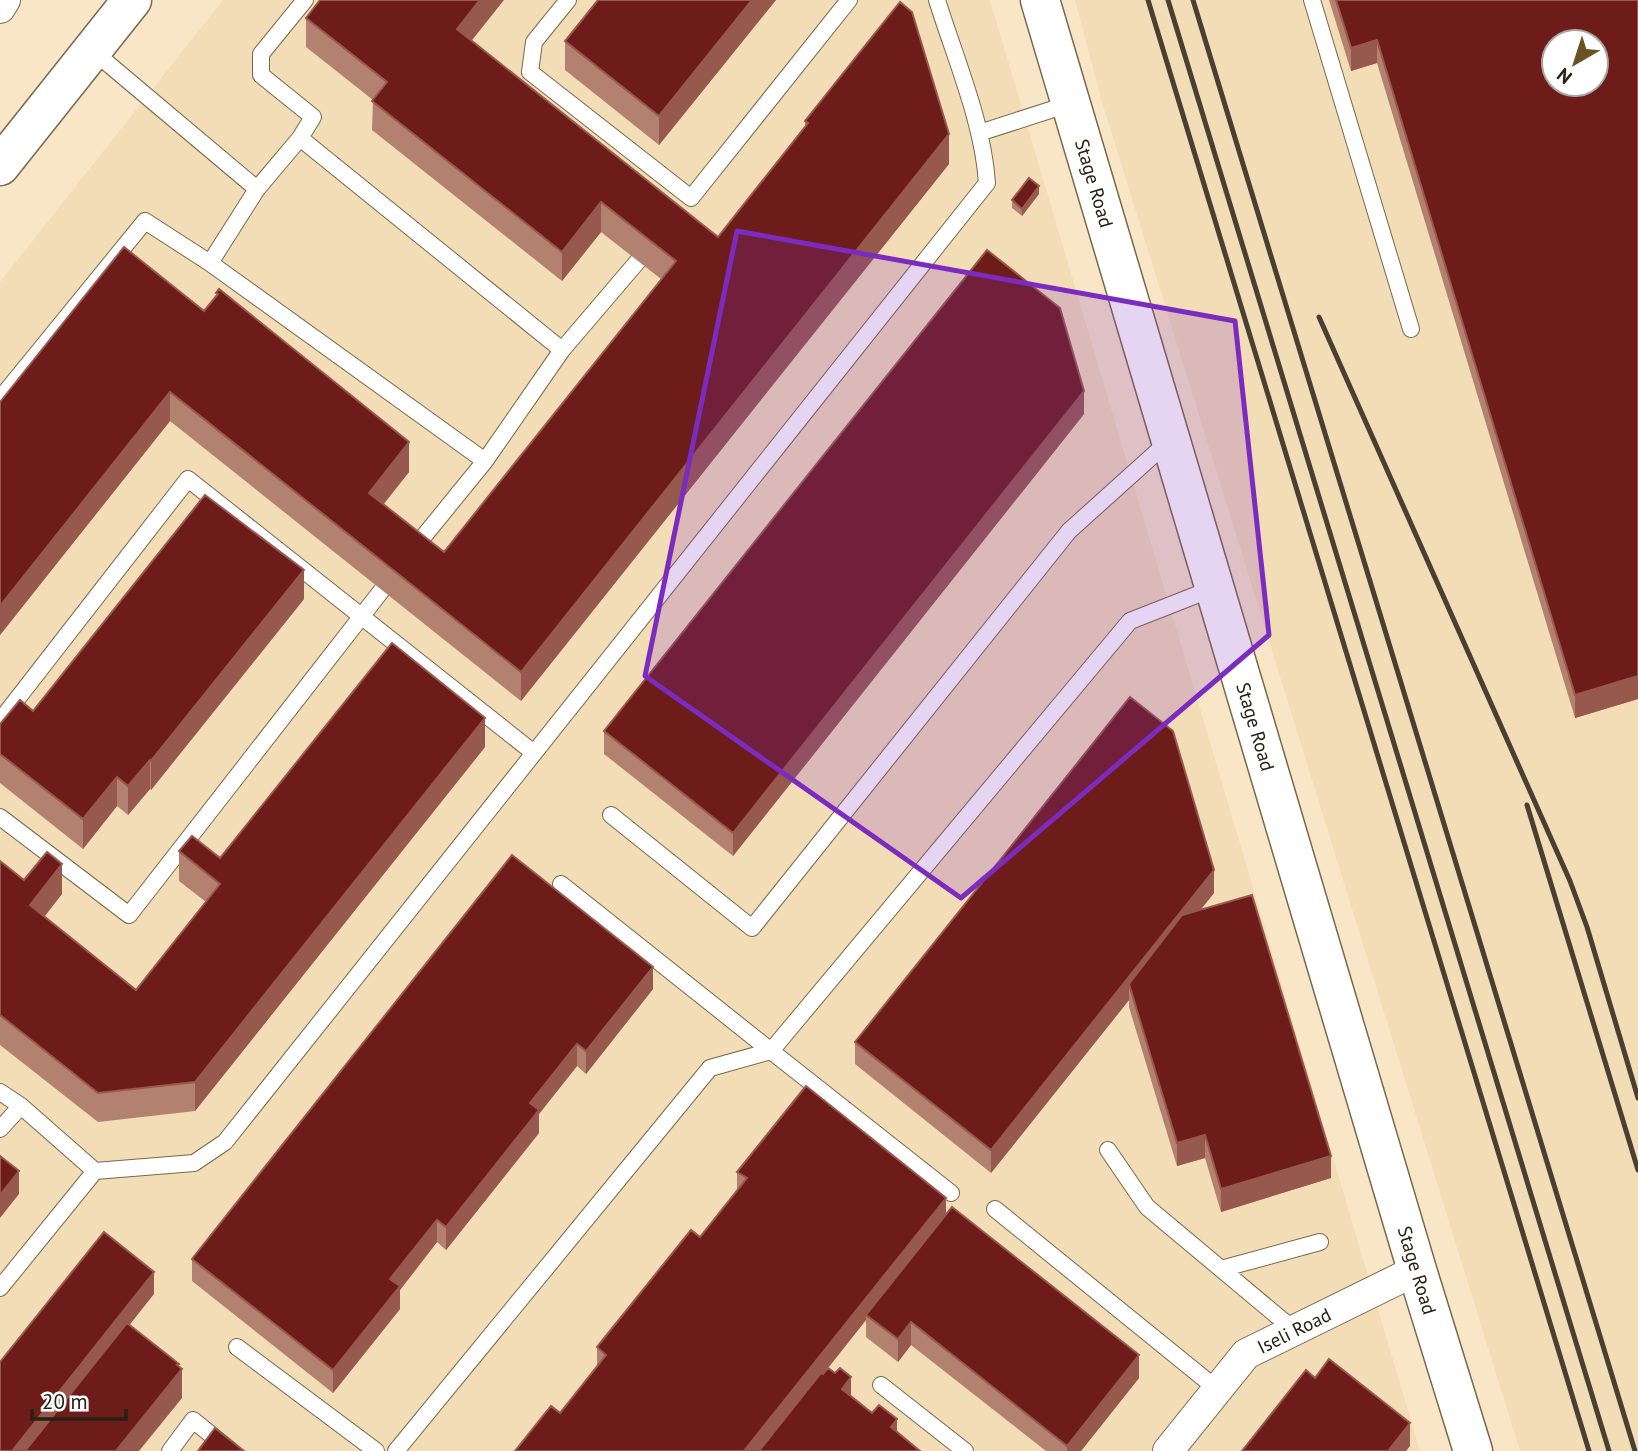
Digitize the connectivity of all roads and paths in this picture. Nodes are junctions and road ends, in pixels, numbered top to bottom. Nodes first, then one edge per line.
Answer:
1 (5, 0) edge
2 (132, 0) edge
3 (305, 0) edge
4 (568, 0) edge
5 (849, 0) edge
6 (937, 0) edge
7 (1040, 0) edge
8 (1312, 0) edge
9 (0, 8) edge
10 (92, 50) junction
11 (1069, 104) junction
12 (979, 133) junction
13 (300, 138) junction
14 (0, 166) edge
15 (257, 189) junction
16 (638, 261) edge
17 (210, 263) junction
18 (1411, 329) dead end
19 (562, 350) junction
20 (0, 399) edge
21 (1169, 440) junction
22 (485, 461) junction
23 (410, 554) edge
24 (1213, 588) junction
25 (382, 590) edge
26 (361, 616) junction
27 (0, 720) edge
28 (534, 753) junction
29 (611, 814) dead end
30 (0, 817) edge
31 (561, 884) dead end
32 (771, 1051) junction
33 (0, 1092) edge
34 (20, 1106) junction
35 (0, 1129) edge
36 (1108, 1150) dead end
37 (95, 1171) junction
38 (951, 1194) dead end
39 (995, 1209) dead end
40 (1320, 1242) dead end
41 (1221, 1269) junction
42 (1417, 1270) junction
43 (0, 1287) edge
44 (1294, 1330) junction
45 (237, 1347) dead end
46 (881, 1385) dead end
47 (1217, 1390) junction
48 (170, 1451) edge
49 (231, 1451) edge
50 (376, 1451) edge
51 (396, 1451) edge
52 (965, 1451) edge
53 (1168, 1451) edge
54 (1473, 1451) edge

1 - 9 street
2 - 10 street
3 - 13 lane
4 - 5 lane
6 - 12 lane
7 - 11 street, Stage Road
8 - 18 lane
10 - 14 street
10 - 15 lane
11 - 12 lane
11 - 21 street, Stage Road
12 - 28 lane
13 - 15 lane
13 - 19 lane
15 - 17 lane
16 - 19 lane
17 - 20 lane
17 - 22 lane
19 - 22 lane
21 - 24 street, Stage Road
21 - 29 lane
22 - 23 lane
24 - 32 lane
24 - 42 street, Stage Road
25 - 26 lane
26 - 27 lane
26 - 28 lane
26 - 30 lane
28 - 37 lane
31 - 32 lane
32 - 38 lane
32 - 51 lane
33 - 34 lane
34 - 35 lane
34 - 37 lane
36 - 41 lane
37 - 43 lane
39 - 47 lane
40 - 41 lane
41 - 44 lane
42 - 44 street, Iseli Road
42 - 54 street, Stage Road
44 - 47 street, Iseli Road
45 - 50 lane
46 - 52 lane
47 - 53 street, Iseli Road
48 - 49 lane

